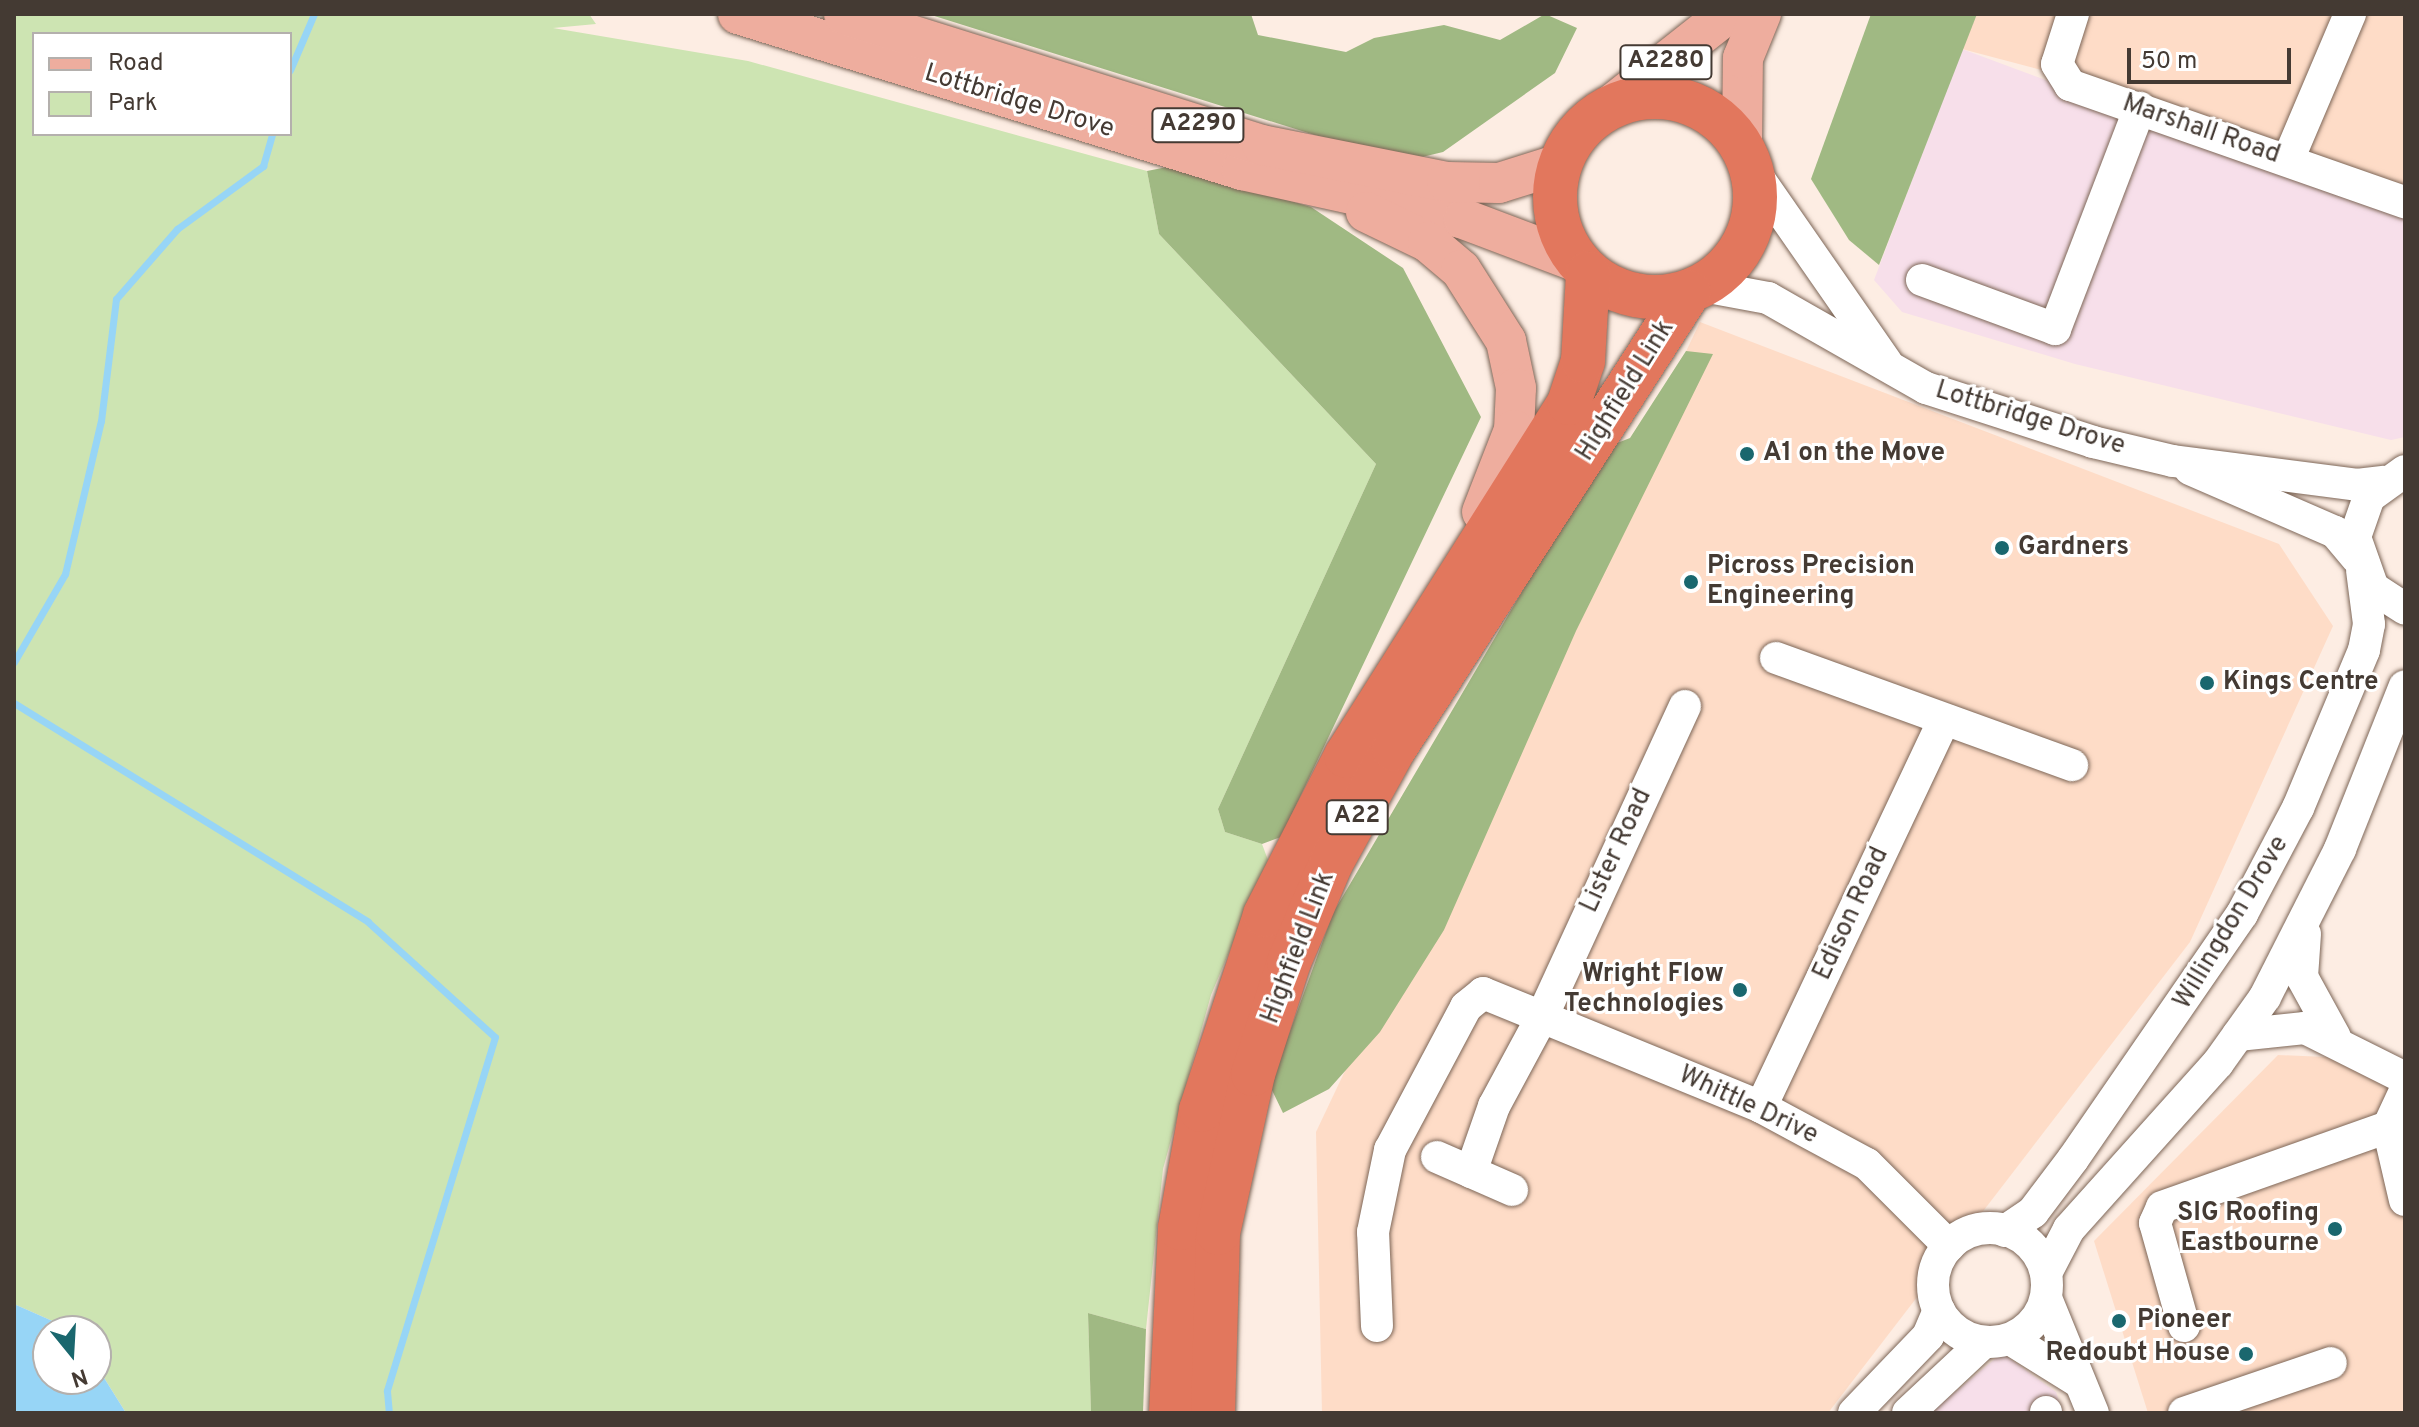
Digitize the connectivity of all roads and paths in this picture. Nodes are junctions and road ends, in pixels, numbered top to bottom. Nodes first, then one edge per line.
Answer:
1 (738, 14) edge
2 (844, 14) edge
3 (1727, 14) edge
4 (1761, 14) edge
5 (2073, 14) edge
6 (2350, 14) edge
7 (2140, 108) junction
8 (1604, 111) junction
9 (1747, 158) junction
10 (2288, 160) junction
11 (1560, 164) junction
12 (1319, 190) junction
13 (2405, 202) edge
14 (1583, 268) junction
15 (1922, 280) dead end
16 (1696, 289) junction
17 (1890, 367) junction
18 (2173, 461) junction
19 (2394, 476) edge
20 (2360, 564) junction
21 (1450, 587) junction
22 (2405, 609) edge
23 (1776, 658) dead end
24 (2405, 686) edge
25 (1685, 706) dead end
26 (1943, 722) junction
27 (2072, 765) dead end
28 (2307, 920) junction
29 (1545, 1006) junction
30 (2238, 1035) junction
31 (2335, 1037) junction
32 (2405, 1078) edge
33 (2405, 1091) edge
34 (1761, 1107) junction
35 (2388, 1127) junction
36 (1437, 1157) dead end
37 (1471, 1172) junction
38 (1512, 1190) dead end
39 (2405, 1200) edge
40 (2005, 1231) junction
41 (1949, 1246) junction
42 (2046, 1286) junction
43 (1939, 1310) junction
44 (1377, 1326) dead end
45 (2184, 1326) dead end
46 (1997, 1341) junction
47 (2331, 1363) dead end
48 (2076, 1380) junction
49 (1171, 1413) edge
50 (1213, 1413) edge
51 (1854, 1413) edge
52 (1908, 1413) edge
53 (2093, 1413) edge
54 (2184, 1413) edge

1 - 12 main road, Lottbridge Drove / A2290
2 - 11 main road, Lottbridge Drove / A2290
3 - 8 main road, A2280
4 - 9 main road, A2280
5 - 7 street, Marshall Road
6 - 10 street
7 - 10 street, Marshall Road
7 - 15 street
8 - 9 highway
8 - 11 highway
9 - 16 highway
9 - 17 street
10 - 13 street, Marshall Road
11 - 14 highway
12 - 14 main road, Lottbridge Drove / A2290
12 - 21 main road
14 - 16 highway
14 - 21 highway, Highfield Link / A22
16 - 17 street, Lottbridge Drove
16 - 50 highway, Highfield Link / A22
17 - 18 street, Lottbridge Drove
18 - 19 street, Lottbridge Drove
18 - 20 street, Lottbridge Drove
19 - 20 street, Willingdon Drove
20 - 22 street, Lottbridge Drove
20 - 40 street, Willingdon Drove
21 - 49 highway, Highfield Link / A22
23 - 26 street
24 - 28 street
25 - 29 street, Lister Road
26 - 27 street
26 - 34 street, Edison Road
28 - 30 street
28 - 31 street
29 - 34 street, Whittle Drive
29 - 37 street, Lister Road
29 - 44 street, Whittle Drive
30 - 31 street
30 - 42 street
31 - 32 street
33 - 35 street
34 - 41 street, Whittle Drive
35 - 39 street
35 - 45 street
36 - 37 street
37 - 38 street
40 - 41 street
40 - 42 street
41 - 43 street
42 - 46 street
42 - 48 street
43 - 46 street
43 - 51 street
46 - 48 street
46 - 52 street
47 - 54 street
48 - 53 street

